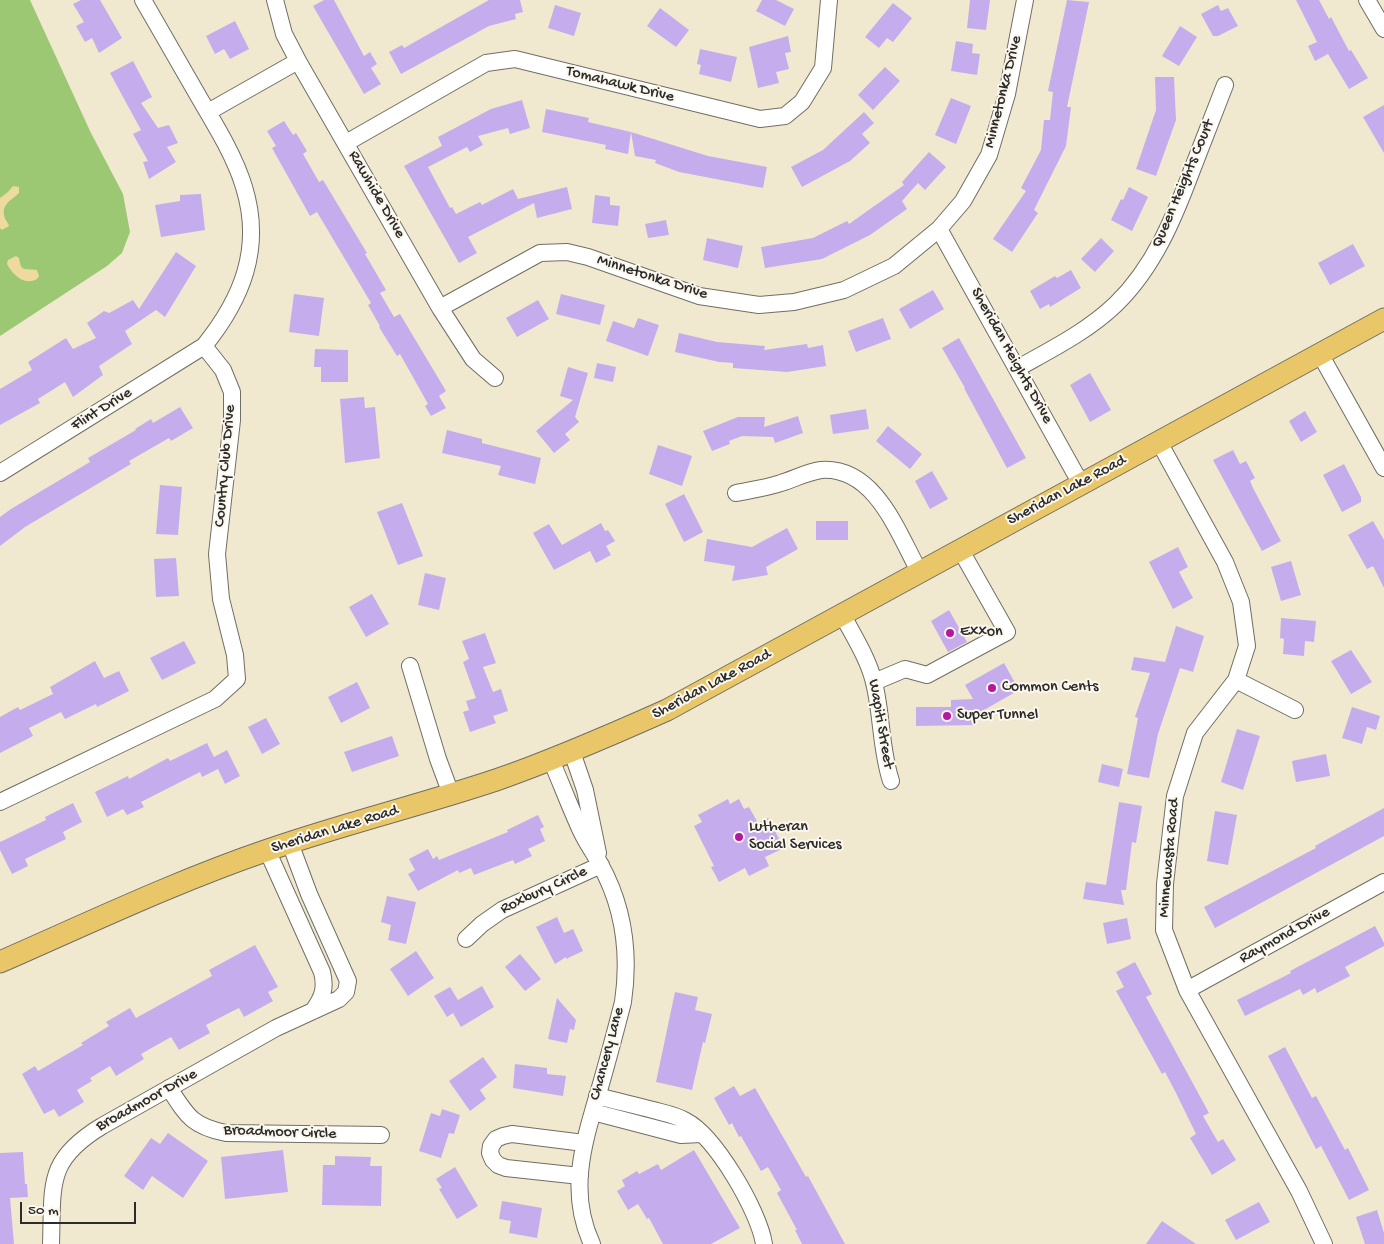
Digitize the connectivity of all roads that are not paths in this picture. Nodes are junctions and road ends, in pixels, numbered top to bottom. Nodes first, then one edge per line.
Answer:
1 (143, 0) edge
2 (275, 0) edge
3 (829, 0) edge
4 (1026, 0) edge
5 (1368, 0) edge
6 (1384, 29) edge
7 (298, 61) junction
8 (1225, 84) dead end
9 (208, 112) junction
10 (346, 143) junction
11 (940, 229) junction
12 (440, 308) junction
13 (1384, 319) edge
14 (204, 346) junction
15 (1320, 354) junction
16 (1018, 368) junction
17 (495, 378) dead end
18 (1159, 442) junction
19 (1384, 468) edge
20 (0, 473) edge
21 (1081, 484) junction
22 (736, 493) dead end
23 (960, 549) junction
24 (919, 571) junction
25 (842, 614) junction
26 (410, 666) dead end
27 (1236, 680) junction
28 (874, 682) junction
29 (1295, 710) dead end
30 (572, 752) junction
31 (551, 760) junction
32 (891, 781) dead end
33 (451, 794) junction
34 (0, 802) edge
35 (290, 843) junction
36 (267, 850) junction
37 (601, 865) junction
38 (1384, 882) edge
39 (466, 939) dead end
40 (0, 962) edge
41 (1187, 990) junction
42 (313, 1011) junction
43 (169, 1088) junction
44 (598, 1096) junction
45 (593, 1112) junction
46 (701, 1134) junction
47 (381, 1135) dead end
48 (584, 1144) junction
49 (580, 1176) junction
50 (51, 1244) edge
51 (592, 1244) edge
52 (764, 1244) edge
53 (1324, 1244) edge

1 - 9 street
2 - 7 street, Rawhide Drive
3 - 10 street, Tomahawk Drive
4 - 11 street, Minnetonka Drive
5 - 6 street
7 - 9 street
7 - 10 street, Rawhide Drive
8 - 16 street, Queen Heights Court
9 - 14 street
10 - 12 street, Rawhide Drive
11 - 12 street, Minnetonka Drive
11 - 16 street, Sheridan Heights Drive
12 - 17 street, Rawhide Drive
13 - 15 main road, Sheridan Lake Road
14 - 20 street, Flint Drive
14 - 34 street, Country Club Drive
15 - 18 main road, Sheridan Lake Road
15 - 19 street
16 - 21 street, Sheridan Heights Drive
18 - 21 main road, Sheridan Lake Road
18 - 27 street, Minnewasta Road
21 - 23 main road, Sheridan Lake Road
22 - 24 street
23 - 24 main road, Sheridan Lake Road
23 - 28 street
24 - 25 main road, Sheridan Lake Road
25 - 28 street, Wapiti Street
25 - 30 main road, Sheridan Lake Road
26 - 33 street
27 - 29 street
27 - 41 street, Minnewasta Road
28 - 32 street, Wapiti Street
30 - 31 main road, Sheridan Lake Road
30 - 37 street, Chancery Lane
31 - 33 main road, Sheridan Lake Road
31 - 37 street, Chancery Lane
33 - 35 main road, Sheridan Lake Road
35 - 36 main road, Sheridan Lake Road
35 - 42 street, Broadmoor Drive
36 - 40 main road, Sheridan Lake Road
36 - 42 street
37 - 39 street, Roxbury Circle
37 - 44 street, Chancery Lane
38 - 41 street, Raymond Drive
41 - 53 street, Minnewasta Road
42 - 43 street, Broadmoor Drive
43 - 47 street, Broadmoor Circle
43 - 50 street, Broadmoor Drive
44 - 45 street, Chancery Lane
44 - 46 street
45 - 46 street
45 - 48 street, Chancery Lane
46 - 52 street
48 - 49 street, Chancery Lane
48 - 49 street
49 - 51 street, Chancery Lane

